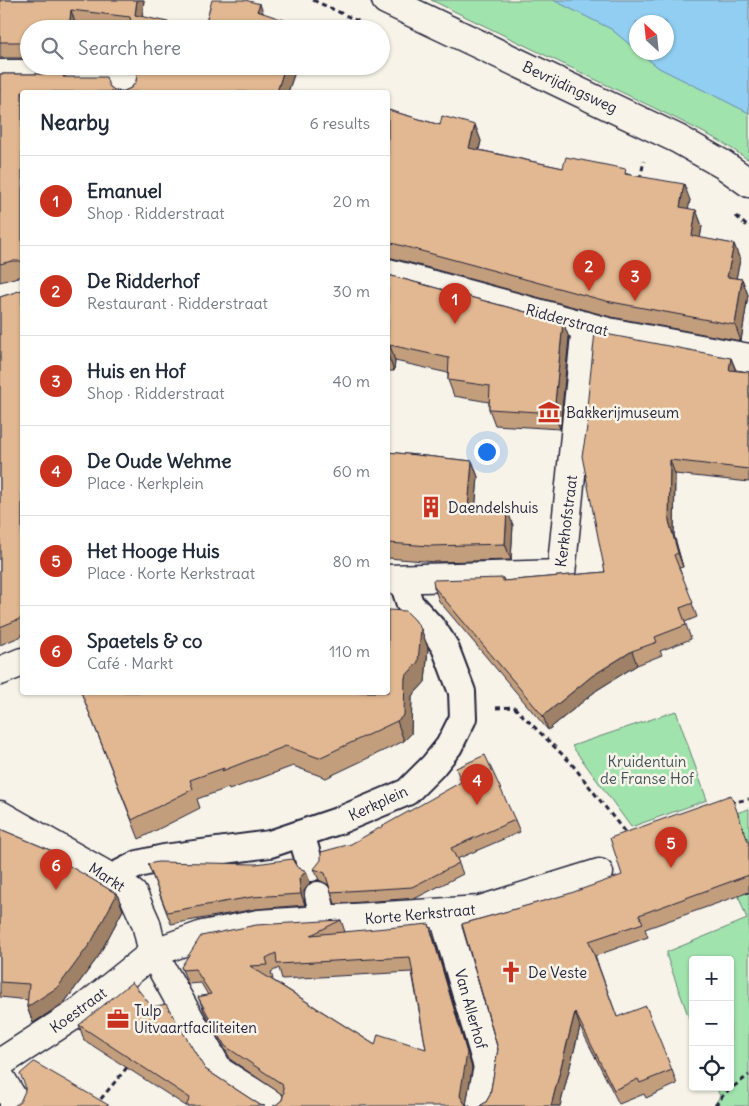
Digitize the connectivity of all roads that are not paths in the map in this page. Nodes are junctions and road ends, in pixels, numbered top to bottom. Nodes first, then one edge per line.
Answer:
1 (386, 0) edge
2 (0, 74) edge
3 (126, 83) edge
4 (749, 183) edge
5 (390, 274) edge
6 (586, 326) junction
7 (749, 358) edge
8 (395, 579) edge
9 (20, 663) edge
10 (0, 671) edge
11 (0, 815) edge
12 (302, 834) junction
13 (311, 868) dead end
14 (599, 872) road end
15 (111, 878) junction
16 (318, 895) dead end
17 (443, 913) junction
18 (324, 921) junction
19 (153, 953) junction
20 (0, 1063) edge
21 (0, 1077) edge
22 (14, 1106) edge
23 (274, 1106) edge
24 (480, 1106) edge

1 - 4 street, Bevrijdingsweg
2 - 3 street
5 - 6 street, Ridderstraat
6 - 7 street, Ridderstraat
6 - 8 street, Kerkhofstraat
8 - 12 street, Kerkplein
9 - 10 street
11 - 15 street, Markt
12 - 13 street
12 - 15 street, Kerkplein
14 - 17 street, Korte Kerkstraat
15 - 19 street, Markt
16 - 18 street
17 - 18 street, Korte Kerkstraat
17 - 24 street, Van Allerhof
18 - 19 street, Korte Kerkstraat
19 - 20 street, Koestraat
19 - 23 street, Markt
21 - 22 street

